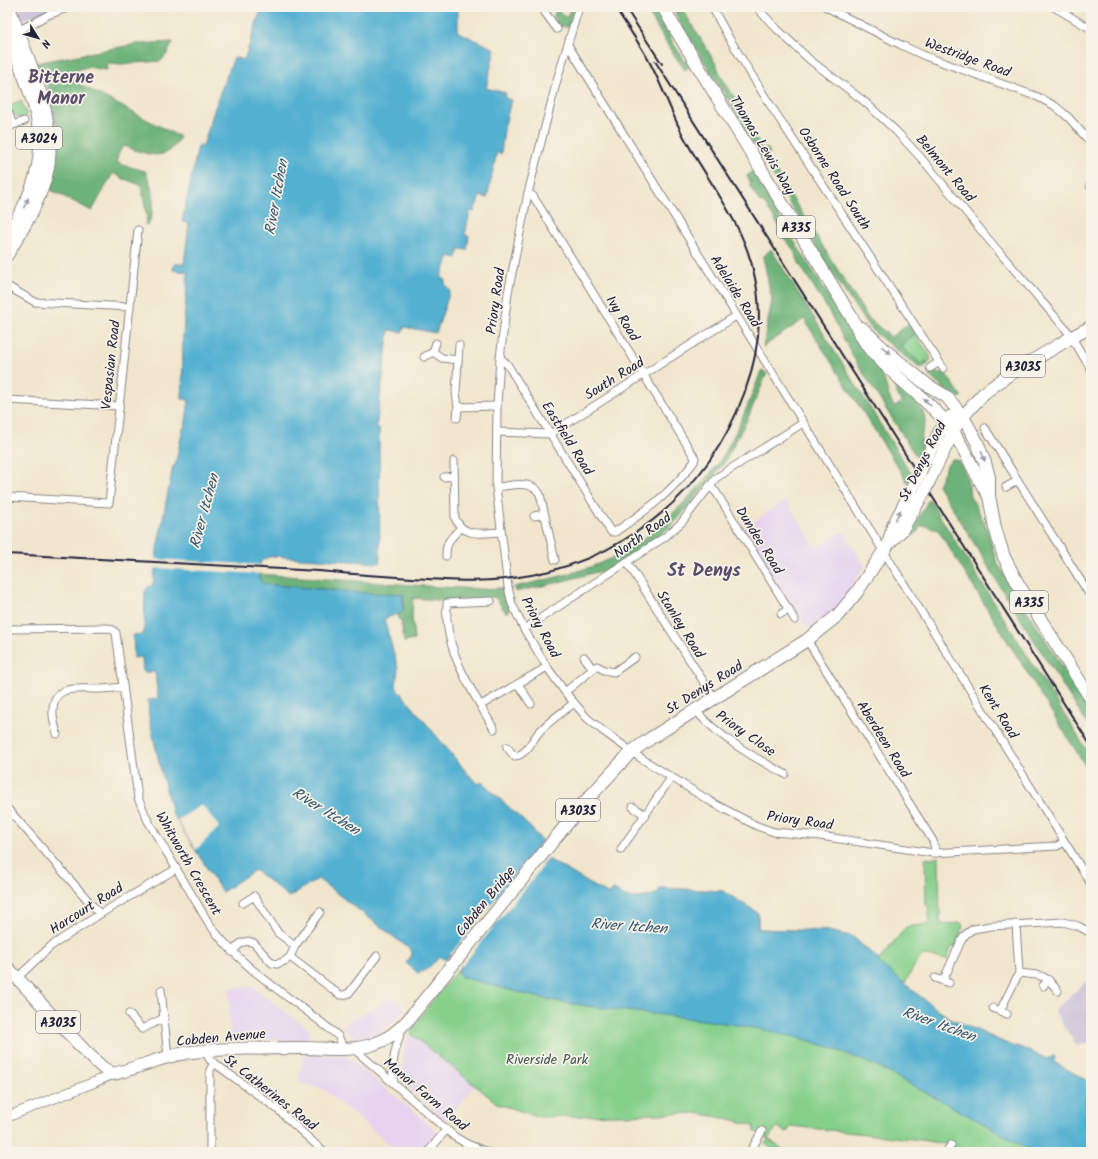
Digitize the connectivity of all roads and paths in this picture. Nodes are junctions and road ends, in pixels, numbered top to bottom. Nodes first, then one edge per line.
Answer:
1 (9, 7) edge
2 (70, 7) edge
3 (542, 7) edge
4 (579, 7) edge
5 (664, 7) edge
6 (712, 7) edge
7 (756, 7) edge
8 (826, 7) edge
9 (1054, 7) edge
10 (557, 29) dead end
11 (1091, 29) edge
12 (10, 34) edge
13 (568, 44) junction
14 (9, 114) dead end
15 (24, 121) dead end
16 (10, 126) edge
17 (1091, 143) edge
18 (528, 193) junction
19 (138, 230) dead end
20 (7, 237) edge
21 (7, 255) edge
22 (7, 286) edge
23 (130, 307) junction
24 (736, 316) junction
25 (852, 318) junction
26 (1091, 327) edge
27 (1072, 337) junction
28 (436, 343) dead end
29 (459, 345) dead end
30 (433, 352) junction
31 (424, 357) dead end
32 (500, 358) junction
33 (458, 360) junction
34 (930, 368) dead end
35 (1091, 369) edge
36 (643, 375) junction
37 (7, 400) edge
38 (119, 406) junction
39 (497, 406) junction
40 (458, 407) junction
41 (457, 418) dead end
42 (955, 420) junction
43 (803, 423) junction
44 (985, 428) dead end
45 (497, 432) junction
46 (550, 434) junction
47 (942, 455) junction
48 (454, 461) dead end
49 (974, 468) junction
50 (454, 476) junction
51 (444, 477) dead end
52 (1016, 480) junction
53 (709, 486) junction
54 (496, 487) junction
55 (1006, 487) dead end
56 (989, 496) junction
57 (7, 497) edge
58 (544, 514) junction
59 (534, 516) dead end
60 (461, 528) junction
61 (501, 532) junction
62 (611, 532) joint
63 (886, 547) junction
64 (446, 556) dead end
65 (555, 560) dead end
66 (627, 562) junction
67 (1091, 597) edge
68 (491, 601) dead end
69 (789, 609) junction
70 (781, 614) dead end
71 (795, 620) dead end
72 (7, 629) edge
73 (524, 629) junction
74 (807, 640) junction
75 (584, 657) dead end
76 (635, 657) dead end
77 (547, 667) junction
78 (593, 669) junction
79 (518, 684) junction
80 (123, 687) junction
81 (565, 692) junction
82 (714, 698) junction
83 (1091, 699) edge
84 (574, 703) junction
85 (532, 704) dead end
86 (481, 705) junction
87 (695, 710) junction
88 (494, 729) dead end
89 (57, 734) dead end
90 (507, 747) dead end
91 (631, 752) junction
92 (785, 774) dead end
93 (671, 778) junction
94 (633, 807) dead end
95 (7, 808) edge
96 (645, 815) junction
97 (1064, 842) junction
98 (621, 849) dead end
99 (936, 853) junction
100 (537, 861) joint
101 (176, 869) junction
102 (1091, 884) edge
103 (243, 903) dead end
104 (320, 912) dead end
105 (100, 914) junction
106 (1016, 924) junction
107 (1091, 933) edge
108 (295, 946) junction
109 (232, 952) junction
110 (377, 956) dead end
111 (290, 957) junction
112 (7, 967) edge
113 (1019, 973) junction
114 (17, 978) junction
115 (935, 978) dead end
116 (1049, 980) junction
117 (1043, 986) dead end
118 (161, 990) dead end
119 (1058, 991) dead end
120 (1000, 1011) dead end
121 (129, 1014) dead end
122 (164, 1018) junction
123 (404, 1025) junction
124 (349, 1048) junction
125 (205, 1051) junction
126 (168, 1057) junction
127 (214, 1063) junction
128 (112, 1074) junction
129 (394, 1083) junction
130 (7, 1117) edge
131 (446, 1130) junction
132 (762, 1131) dead end
133 (951, 1145) dead end
134 (210, 1152) edge
135 (324, 1152) edge
136 (428, 1152) edge
137 (487, 1152) edge
138 (750, 1152) edge
139 (946, 1152) edge

1 - 12 main road, A3024
2 - 12 street
3 - 10 street
4 - 13 street, Priory Road
5 - 25 main road, Thomas Lewis Way / A335
6 - 34 street, Osborne Road South
7 - 27 street, Belmont Road
8 - 17 street, Westridge Road
9 - 11 street
20 -> 12 main road, A3024
12 - 21 main road, A3024
13 - 18 street, Priory Road
13 - 24 street, Adelaide Road
14 - 16 street
15 - 16 street
18 - 32 street, Priory Road
18 - 36 street, Ivy Road
19 - 23 street, Vespasian Road
22 - 23 street
23 - 38 street, Vespasian Road
24 - 36 street, South Road
24 - 43 street, Adelaide Road
25 -> 42 main road, Thomas Lewis Way / A335
42 -> 25 main road, Thomas Lewis Way / A335
26 - 27 main road, St Denys Road / A3035
27 - 35 street, Belmont Road
27 - 42 main road, St Denys Road / A3035
28 - 30 street
29 - 33 street
30 - 31 street
30 - 33 street
32 - 39 street, Priory Road
32 - 46 street, Eastfield Road
33 - 40 street
36 - 46 street, South Road
36 - 62 street, Ivy Road
37 - 38 street
38 - 57 street, Vespasian Road
39 - 40 street
39 - 45 street, Priory Road
40 - 41 street
42 - 47 main road, St Denys Road / A3035
42 - 49 main road, Thomas Lewis Way / A335
42 -> 56 main road, Thomas Lewis Way / A335
63 -> 42 main road, St Denys Road / A3035, bridge
43 - 53 street, North Road
43 - 63 street, Adelaide Road
44 - 52 street
45 - 46 street
45 - 54 street, Priory Road
46 - 62 street, Eastfield Road
47 - 49 main road
47 - 63 main road, St Denys Road / A3035, bridge
48 - 50 street
49 - 56 main road, Thomas Lewis Way / A335
50 - 51 street
50 - 60 street
52 - 55 street
52 - 67 street
53 - 66 street, North Road
53 - 69 street, Dundee Road
54 - 58 street
54 - 61 street, Priory Road
56 - 83 main road, Thomas Lewis Way / A335
58 - 59 street
58 - 65 street
60 - 61 street
60 - 64 street
61 - 73 street, Priory Road
63 - 74 main road, St Denys Road / A3035
63 - 97 street, Kent Road
66 - 73 street, North Road
66 - 82 street, Stanley Road
68 - 86 street
69 - 70 street
69 - 71 street, Dundee Road
72 - 80 street, Whitworth Crescent
73 - 77 street, Priory Road
74 - 82 main road, St Denys Road / A3035
74 - 99 street, Aberdeen Road
75 - 78 street
76 - 78 street
77 - 79 street
77 - 81 street, Priory Road
78 - 81 street
79 - 85 street
79 - 86 street
80 - 89 street
80 - 101 street, Whitworth Crescent
81 - 84 street, Priory Road
82 - 87 main road, St Denys Road / A3035
84 - 90 street
84 - 91 street, Priory Road
86 - 88 street
87 - 91 main road, St Denys Road / A3035
87 - 92 street, Priory Close
91 - 93 street, Priory Road
91 - 100 main road, St Denys Road / A3035
93 - 96 street
93 - 99 street, Priory Road
94 - 96 street
95 - 105 street
96 - 98 street
97 - 99 street, Priory Road
97 - 102 street, Kent Road
100 - 123 main road, Cobden Bridge / A3035
101 - 105 street, Harcourt Road
101 - 109 street, Whitworth Crescent
103 - 108 street
104 - 108 street
105 - 114 street, Harcourt Road
106 - 107 street
106 - 113 street
106 - 115 street
108 - 111 street
109 - 111 street
109 - 124 street, Whitworth Crescent
110 - 111 street
112 - 114 main road, A3035
113 - 116 street
113 - 120 street
114 - 128 main road, A3035
116 - 117 street
116 - 119 street
118 - 122 street
121 - 122 street
122 - 126 street
123 - 124 main road, A3035
123 - 129 street
124 - 125 main road, Cobden Avenue / A3035
124 - 129 street, Manor Farm Road
125 - 126 main road, Cobden Avenue / A3035
125 - 127 street, St Catherines Road
126 - 128 main road, Cobden Avenue / A3035
127 - 134 street
127 - 135 street, St Catherines Road
128 - 130 street, Cobden Avenue
129 - 131 street, Manor Farm Road
131 - 136 street
131 - 137 street, Manor Farm Road
132 - 138 street
133 - 139 street

